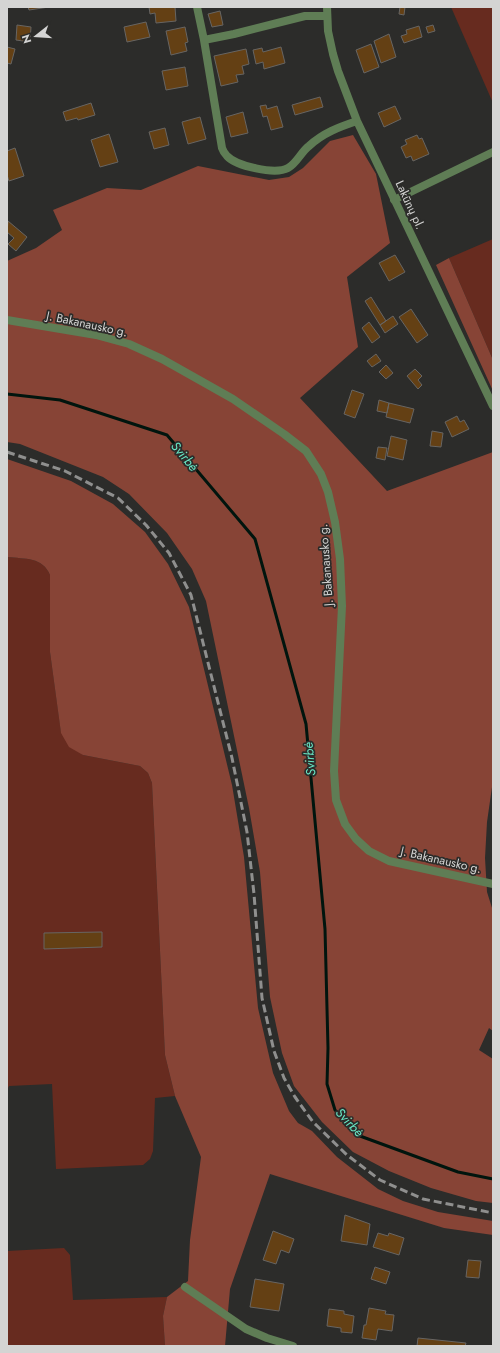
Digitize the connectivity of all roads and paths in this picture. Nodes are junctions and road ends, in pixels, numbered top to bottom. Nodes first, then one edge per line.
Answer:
1 (196, 7) edge
2 (327, 7) edge
3 (327, 16) junction
4 (204, 40) junction
5 (357, 121) junction
6 (493, 152) edge
7 (394, 200) junction
8 (7, 320) edge
9 (493, 406) edge
10 (493, 884) edge
11 (185, 1287) dead end
12 (293, 1346) edge

1 - 4 street
2 - 3 street, Lakūnų pl.
3 - 4 street
3 - 5 street, Lakūnų pl.
4 - 5 street
5 - 7 street, Lakūnų pl.
6 - 7 street
7 - 9 street, Lakūnų pl.
8 - 10 street, J. Bakanausko g.
11 - 12 street

